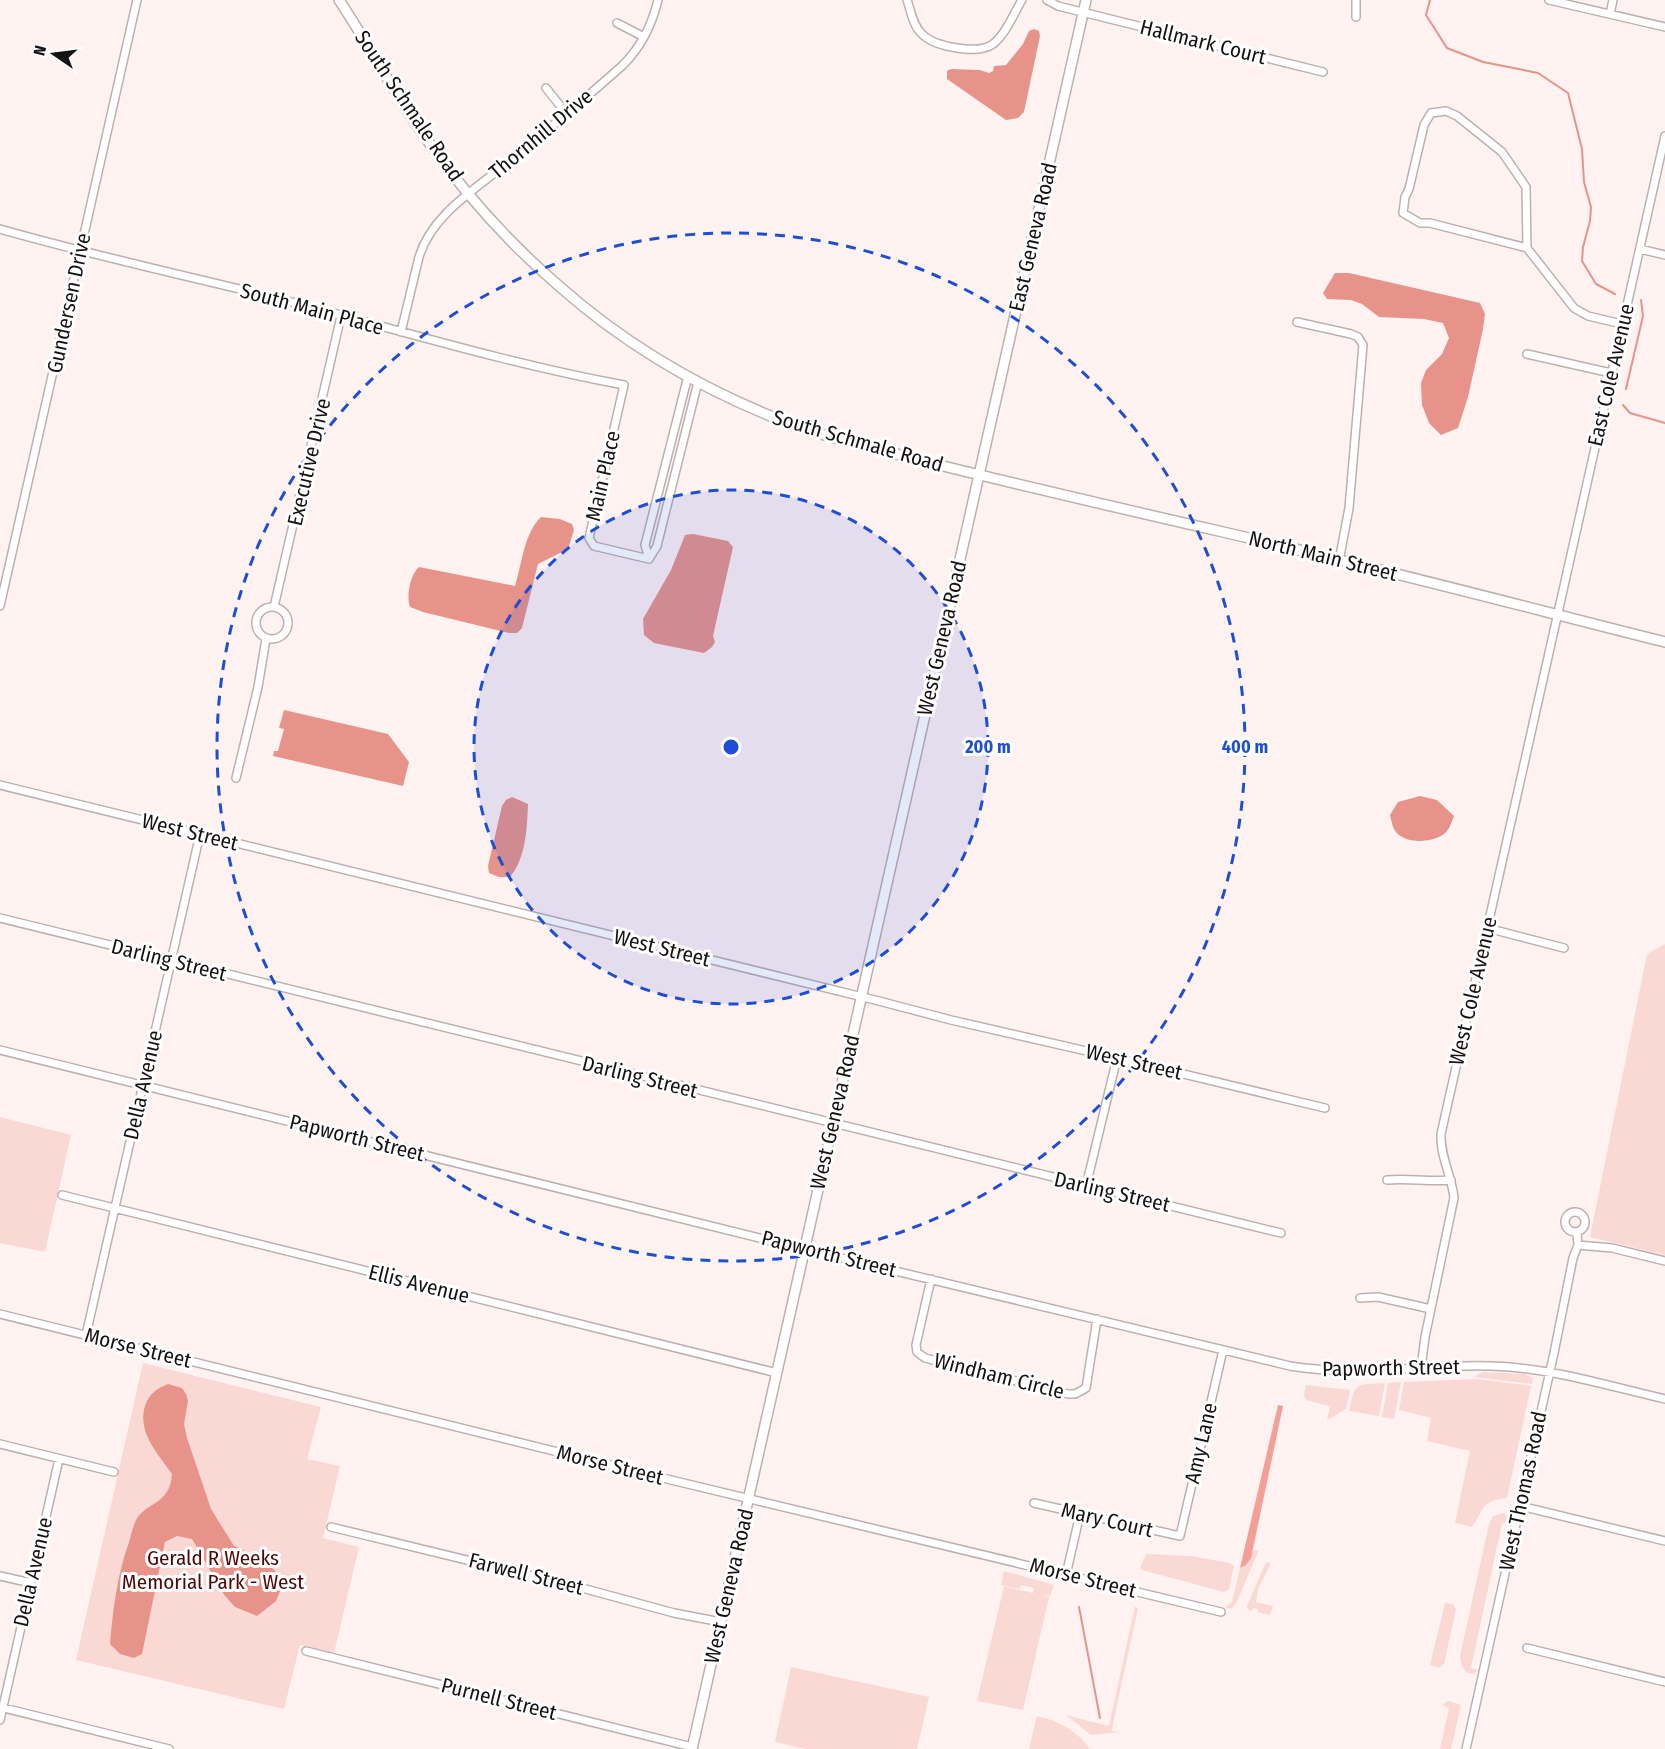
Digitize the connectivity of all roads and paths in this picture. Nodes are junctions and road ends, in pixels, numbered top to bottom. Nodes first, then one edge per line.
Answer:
1 (137, 0) edge
2 (339, 0) edge
3 (658, 0) edge
4 (907, 0) edge
5 (1022, 0) edge
6 (1047, 0) edge
7 (1086, 0) edge
8 (1356, 0) edge
9 (1549, 0) edge
10 (1613, 0) edge
11 (1084, 12) junction
12 (1610, 14) junction
13 (1356, 17) dead end
14 (617, 23) dead end
15 (1665, 27) edge
16 (644, 37) junction
17 (1323, 72) dead end
18 (546, 88) dead end
19 (566, 113) junction
20 (1665, 139) edge
21 (468, 194) junction
22 (0, 229) edge
23 (1527, 248) junction
24 (1640, 249) junction
25 (80, 250) junction
26 (1665, 255) edge
27 (341, 316) junction
28 (1297, 322) dead end
29 (1622, 324) junction
30 (401, 332) junction
31 (1527, 354) dead end
32 (1611, 373) junction
33 (688, 376) junction
34 (698, 381) junction
35 (624, 385) joint
36 (979, 475) junction
37 (648, 560) junction
38 (1339, 561) junction
39 (0, 606) edge
40 (274, 607) junction
41 (1557, 615) junction
42 (266, 639) junction
43 (1665, 642) edge
44 (236, 778) dead end
45 (0, 784) edge
46 (200, 834) junction
47 (0, 918) edge
48 (1487, 927) junction
49 (1564, 948) dead end
50 (172, 960) junction
51 (861, 996) junction
52 (0, 1050) edge
53 (1118, 1058) junction
54 (142, 1085) junction
55 (1325, 1108) dead end
56 (832, 1124) junction
57 (1387, 1180) dead end
58 (1451, 1180) junction
59 (1086, 1186) junction
60 (62, 1195) dead end
61 (114, 1208) junction
62 (1281, 1233) dead end
63 (1577, 1233) dead end
64 (1578, 1245) junction
65 (804, 1249) junction
66 (1665, 1261) edge
67 (931, 1279) junction
68 (1360, 1298) dead end
69 (1431, 1309) junction
70 (0, 1314) edge
71 (1097, 1319) junction
72 (86, 1335) junction
73 (1223, 1350) junction
74 (1421, 1368) junction
75 (777, 1373) junction
76 (1549, 1373) junction
77 (1665, 1399) edge
78 (0, 1444) edge
79 (59, 1459) junction
80 (114, 1472) dead end
81 (749, 1498) junction
82 (1034, 1503) dead end
83 (1520, 1506) junction
84 (1080, 1514) junction
85 (331, 1527) dead end
86 (1180, 1536) joint
87 (1665, 1541) edge
88 (1066, 1575) junction
89 (0, 1576) edge
90 (31, 1583) junction
91 (1221, 1612) dead end
92 (721, 1622) junction
93 (1527, 1648) dead end
94 (306, 1651) dead end
95 (1665, 1682) edge
96 (1, 1708) edge
97 (0, 1720) edge
98 (692, 1748) edge
99 (169, 1749) edge
100 (1467, 1749) edge

1 - 25 street, Gundersen Drive
2 - 21 main road, South Schmale Road
3 - 16 street, Thornhill Drive
4 - 5 street
6 - 11 street, Hallmark Court
7 - 11 main road, East Geneva Road
8 - 13 street
9 - 12 street
10 - 12 street
11 - 17 street, Hallmark Court
11 - 36 main road, East Geneva Road
12 - 15 street
14 - 16 street
16 - 19 street, Thornhill Drive
18 - 19 street
19 - 21 street, Thornhill Drive
20 - 24 street, East Cole Avenue
21 - 30 street, Thornhill Drive
21 - 33 main road, South Schmale Road
22 - 25 street, South Main Place
23 - 23 street
23 - 29 street
24 - 26 street
24 - 29 street, East Cole Avenue
25 - 27 street, South Main Place
25 - 39 street, Gundersen Drive
27 - 30 street, South Main Place
27 - 40 street, Executive Drive
28 - 38 street
29 - 32 street, East Cole Avenue
30 - 35 street, South Main Place
31 - 32 street
32 - 41 street, East Cole Avenue
33 - 34 main road, South Schmale Road
33 - 37 street
34 - 36 main road, South Schmale Road
34 - 37 street
35 - 37 street, Main Place
36 - 38 main road, North Main Street
36 - 51 main road, West Geneva Road
38 - 41 main road, North Main Street
40 - 42 street
40 - 42 street
41 - 43 main road, North Main Street
41 - 48 street, West Cole Avenue
42 - 44 street
45 - 46 street, West Street
46 - 50 street, Della Avenue
46 - 51 street, West Street
47 - 50 street, Darling Street
48 - 49 street
48 - 58 street, West Cole Avenue
50 - 54 street, Della Avenue
50 - 56 street, Darling Street
51 - 53 street, West Street
51 - 56 main road, West Geneva Road
52 - 54 street, Papworth Street
53 - 55 street, West Street
53 - 59 street
54 - 61 street, Della Avenue
54 - 65 street, Papworth Street
56 - 59 street, Darling Street
56 - 65 main road, West Geneva Road
57 - 58 street
58 - 69 street, West Cole Avenue
59 - 62 street, Darling Street
60 - 61 street, Ellis Avenue
61 - 72 street, Della Avenue
61 - 75 street, Ellis Avenue
63 - 64 street, West Thomas Road
64 - 66 street
64 - 76 street, West Thomas Road
65 - 67 street, Papworth Street
65 - 75 main road, West Geneva Road
67 - 71 street, Papworth Street
67 - 71 street, Windham Circle
68 - 69 street
69 - 74 street, West Cole Avenue
70 - 72 street, Morse Street
71 - 73 street, Papworth Street
72 - 81 street, Morse Street
73 - 74 street, Papworth Street
73 - 86 street, Amy Lane
74 - 76 street, Papworth Street
75 - 81 main road, West Geneva Road
76 - 77 street, Papworth Street
76 - 83 street, West Thomas Road
78 - 79 street
79 - 80 street
79 - 90 street, Della Avenue
81 - 88 street, Morse Street
81 - 92 main road, West Geneva Road
82 - 84 street, Mary Court
83 - 87 street
83 - 100 street, West Thomas Road
84 - 86 street, Mary Court
84 - 88 street
85 - 92 street, Farwell Street
88 - 91 street, Morse Street
89 - 90 street
90 - 96 street, Della Avenue
92 - 98 main road, West Geneva Road
93 - 95 street
94 - 98 street, Purnell Street
96 - 97 street, Della Avenue
96 - 99 street

